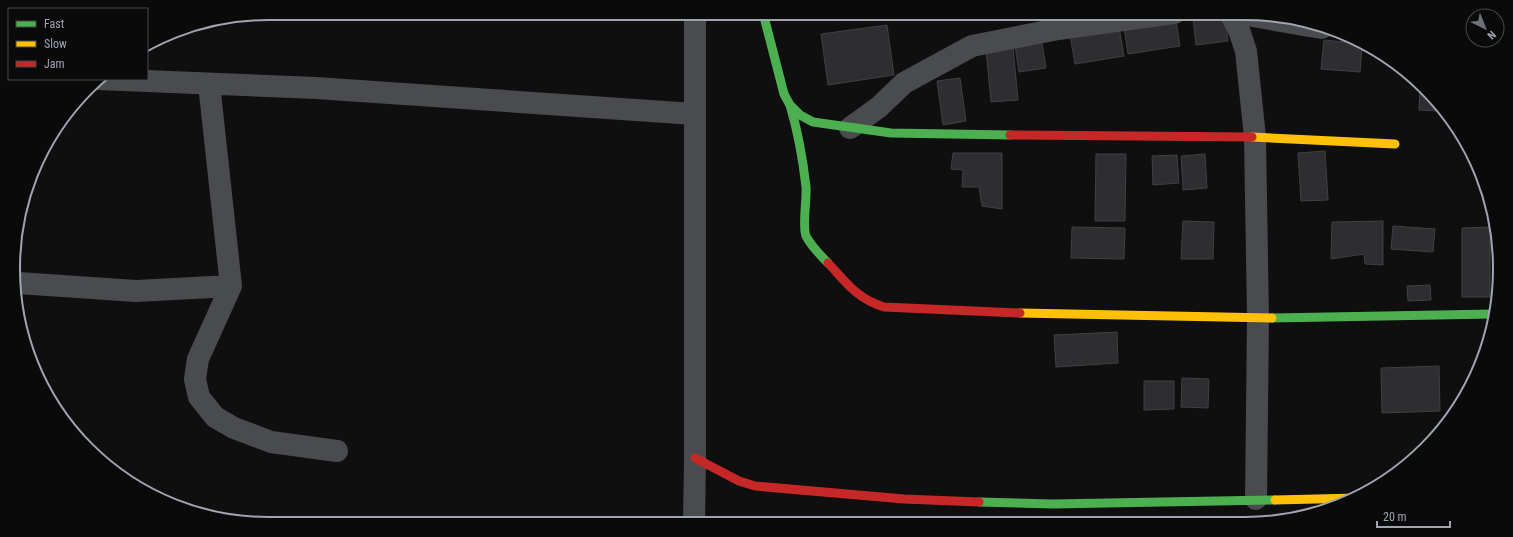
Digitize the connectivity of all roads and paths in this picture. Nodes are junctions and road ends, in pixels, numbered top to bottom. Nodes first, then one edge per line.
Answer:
1 (695, 20) edge
2 (765, 20) edge
3 (1123, 20) edge
4 (1234, 20) edge
5 (120, 80) edge
6 (209, 84) junction
7 (790, 105) junction
8 (694, 114) junction
9 (850, 128) junction
10 (1255, 137) junction
11 (1395, 144) dead end
12 (21, 283) edge
13 (231, 286) junction
14 (1489, 314) edge
15 (1258, 318) junction
16 (337, 451) dead end
17 (695, 458) junction
18 (1256, 499) junction
19 (1332, 501) edge
20 (694, 517) edge

1 - 8 street
2 - 7 street
3 - 9 street
4 - 10 street
5 - 6 street
6 - 8 street
6 - 13 street
7 - 9 street
7 - 15 street
8 - 17 street
9 - 10 street
10 - 11 street
10 - 15 street
12 - 13 street
13 - 16 street
14 - 15 street
15 - 18 street
17 - 18 street
17 - 20 street
18 - 19 street

